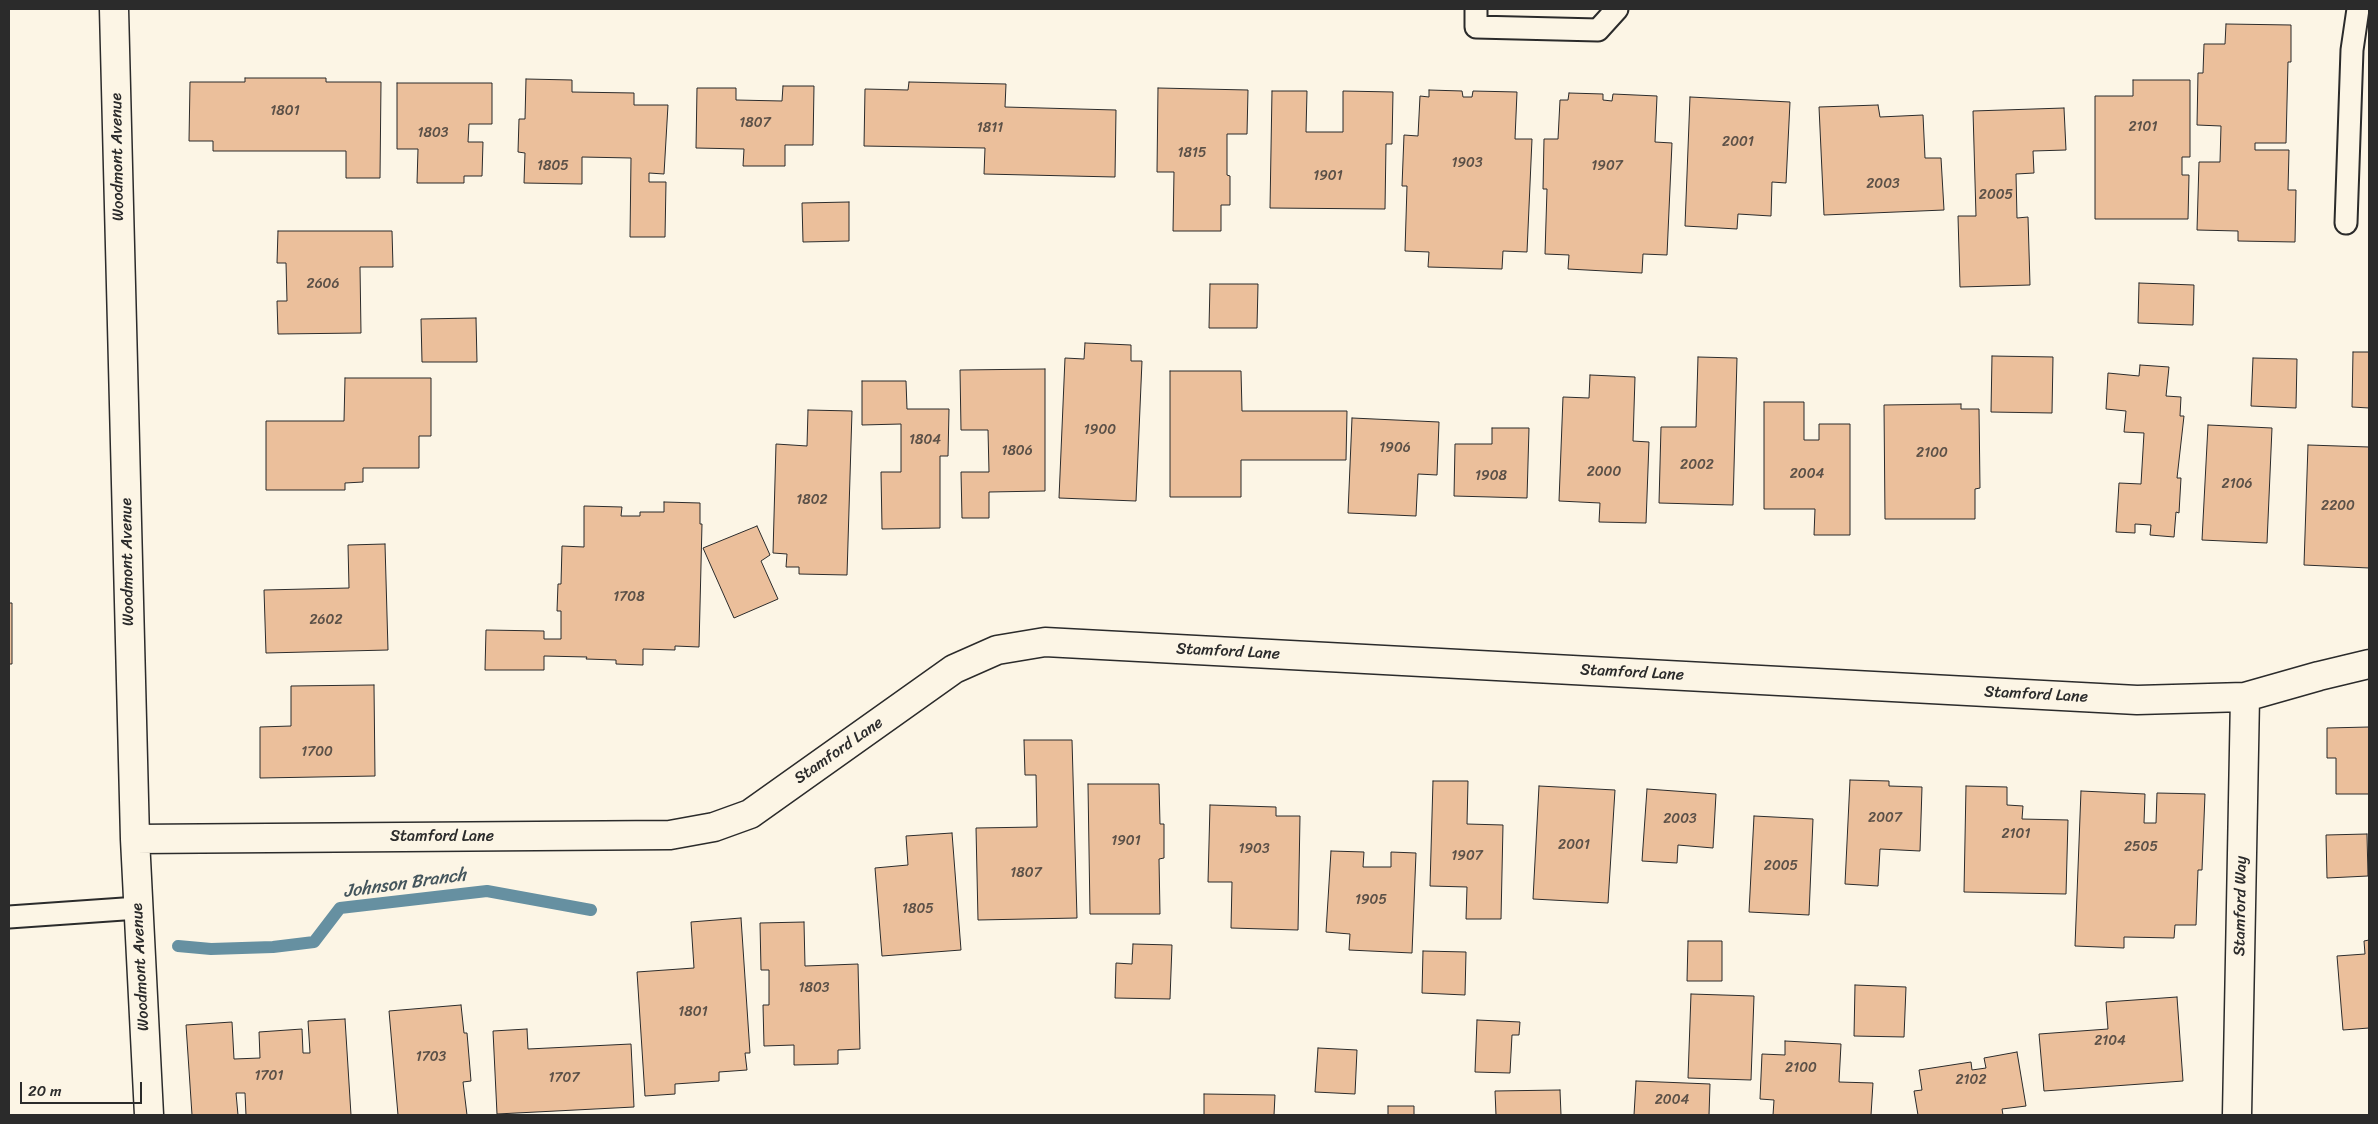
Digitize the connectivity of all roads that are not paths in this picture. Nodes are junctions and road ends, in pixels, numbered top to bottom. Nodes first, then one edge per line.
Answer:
1 (114, 9) edge
2 (1476, 9) edge
3 (1616, 9) edge
4 (2358, 9) edge
5 (2346, 223) dead end
6 (2369, 664) edge
7 (2244, 697) junction
8 (134, 839) junction
9 (138, 908) junction
10 (9, 917) edge
11 (149, 1115) edge
12 (2237, 1115) edge

1 - 8 street, Woodmont Avenue
2 - 3 lane
4 - 5 lane
6 - 7 street, Stamford Lane
7 - 8 street, Stamford Lane
7 - 12 street, Stamford Way
8 - 9 street, Woodmont Avenue
9 - 10 lane
9 - 11 street, Woodmont Avenue

